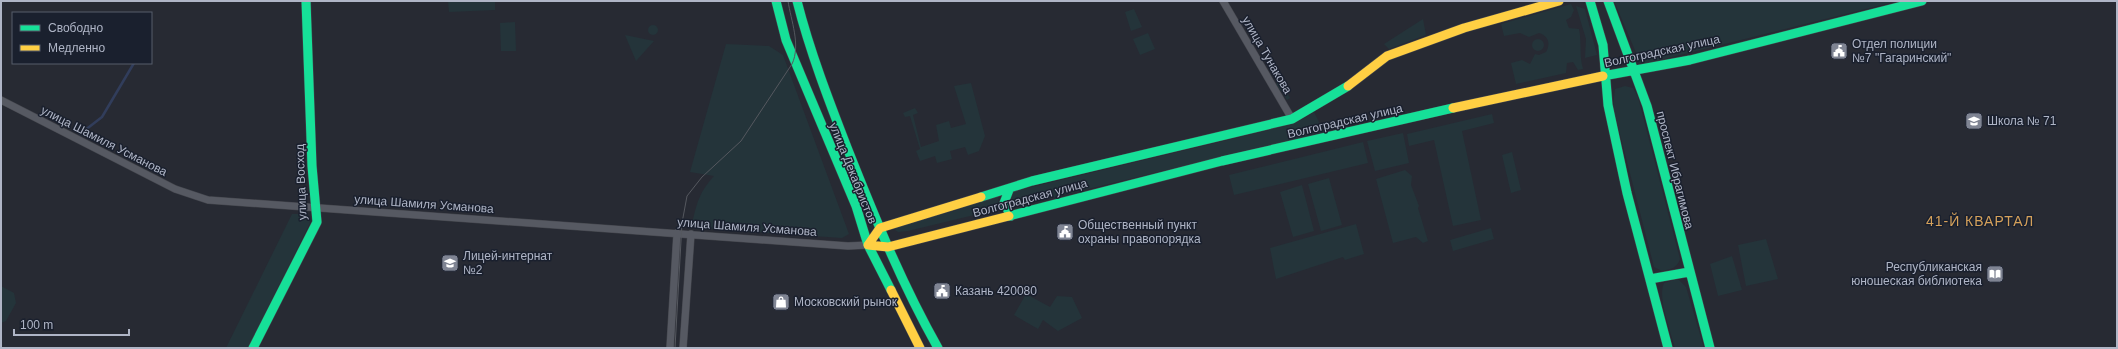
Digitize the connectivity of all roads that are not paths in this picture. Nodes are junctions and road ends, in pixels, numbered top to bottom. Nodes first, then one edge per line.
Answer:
1 (306, 1) edge
2 (776, 1) edge
3 (797, 1) edge
4 (1223, 1) edge
5 (1559, 1) edge
6 (1590, 1) edge
7 (1608, 1) edge
8 (1922, 1) edge
9 (1634, 71) junction
10 (1606, 76) junction
11 (1, 100) edge
12 (1292, 120) junction
13 (1009, 190) junction
14 (316, 208) junction
15 (1011, 216) junction
16 (880, 228) junction
17 (677, 233) junction
18 (691, 234) junction
19 (868, 245) junction
20 (888, 247) junction
21 (1689, 272) junction
22 (1650, 279) junction
23 (253, 348) edge
24 (670, 348) edge
25 (683, 348) edge
26 (920, 348) edge
27 (938, 348) edge
28 (1668, 348) edge
29 (1710, 348) edge

1 - 14 main road, улица Восход
2 - 19 main road, улица Декабристов
3 - 16 main road, улица Декабристов
4 - 12 street, улица Тунакова
5 - 12 main road, Волгоградская улица
6 - 10 main road
7 - 9 main road, проспект Ибрагимова
8 - 9 main road, Волгоградская улица
9 - 10 main road, Волгоградская улица
9 - 21 main road, проспект Ибрагимова
10 - 15 main road, Волгоградская улица
10 - 22 main road
11 - 14 street, улица Шамиля Усманова
12 - 13 main road, Волгоградская улица
13 - 15 main road
13 - 16 main road, Волгоградская улица
14 - 17 street, улица Шамиля Усманова
14 - 23 main road, улица Восход
15 - 20 main road, Волгоградская улица
16 - 19 main road
16 - 20 main road, улица Декабристов
17 - 18 street, улица Шамиля Усманова
17 - 24 street
18 - 19 street, улица Шамиля Усманова
18 - 25 street
19 - 20 main road, Волгоградская улица
19 - 26 main road, улица Декабристов
20 - 27 main road, улица Декабристов
21 - 22 main road
21 - 29 main road, проспект Ибрагимова
22 - 28 main road

